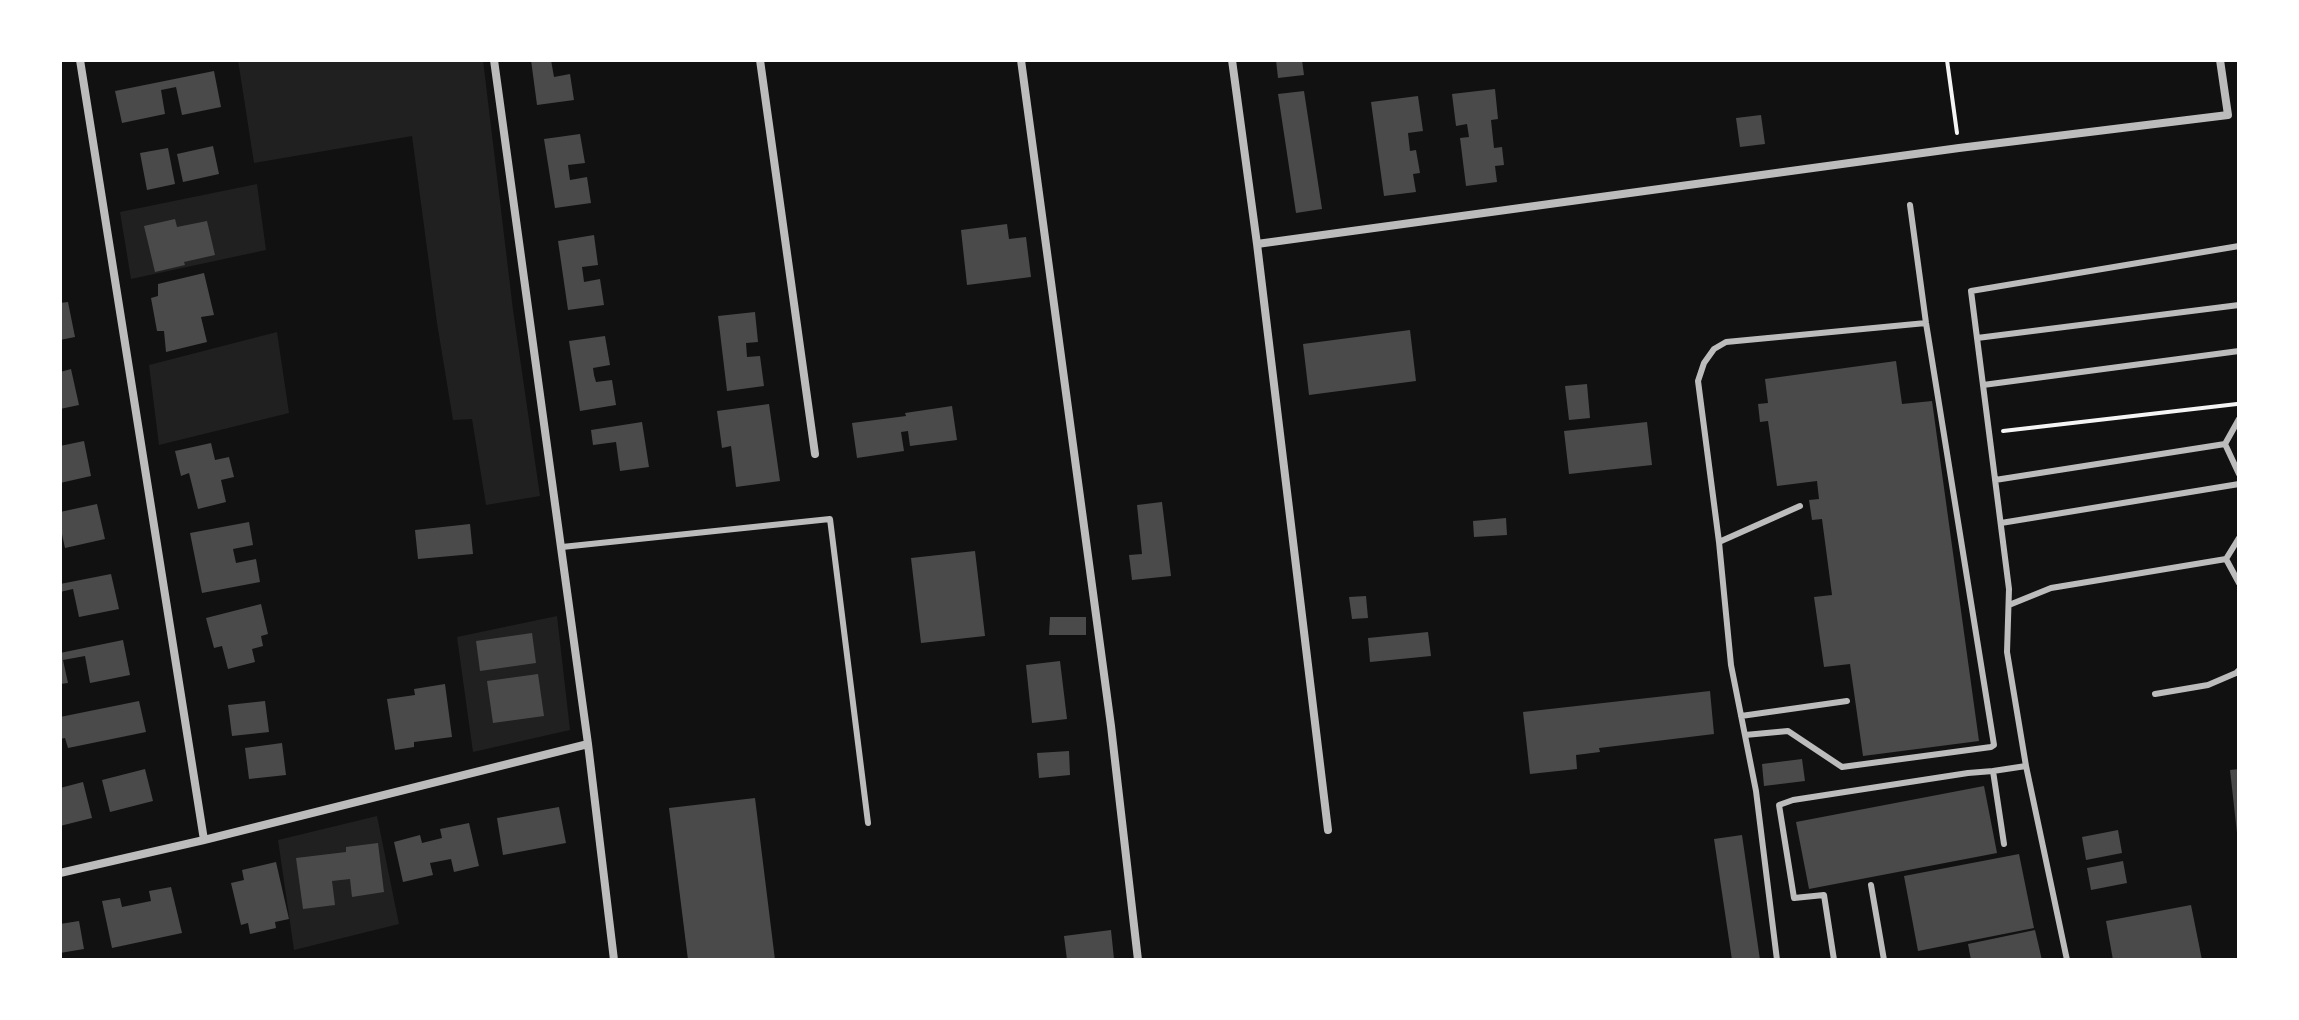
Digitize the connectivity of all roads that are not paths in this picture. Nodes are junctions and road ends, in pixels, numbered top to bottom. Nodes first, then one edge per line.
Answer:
1 (80, 60) edge
2 (494, 60) edge
3 (760, 60) edge
4 (1021, 60) edge
5 (1232, 60) edge
6 (2220, 60) edge
7 (1910, 205) dead end
8 (1257, 244) junction
9 (2239, 246) edge
10 (2239, 305) edge
11 (1926, 323) junction
12 (1977, 338) junction
13 (2239, 351) edge
14 (1983, 385) junction
15 (2239, 419) edge
16 (2225, 444) junction
17 (815, 454) dead end
18 (2239, 474) edge
19 (1995, 480) junction
20 (2239, 484) edge
21 (1800, 506) dead end
22 (2001, 523) junction
23 (2239, 538) edge
24 (1719, 542) junction
25 (562, 547) junction
26 (2226, 559) junction
27 (2239, 583) edge
28 (2009, 605) junction
29 (2239, 670) edge
30 (2155, 694) dead end
31 (1847, 701) dead end
32 (1741, 716) junction
33 (1745, 735) junction
34 (588, 744) junction
35 (2026, 766) junction
36 (1993, 771) junction
37 (868, 823) dead end
38 (1328, 830) dead end
39 (204, 840) junction
40 (2004, 844) dead end
41 (60, 873) edge
42 (1871, 885) dead end
43 (614, 960) edge
44 (1138, 960) edge
45 (1777, 960) edge
46 (1834, 960) edge
47 (1884, 960) edge
48 (2067, 960) edge

1 - 39 street
2 - 25 street
3 - 17 street
4 - 44 street
5 - 8 street
6 - 8 street
7 - 11 lane
8 - 38 street
9 - 12 lane
10 - 12 lane
11 - 24 lane
11 - 33 lane
12 - 14 lane
13 - 14 lane
14 - 19 lane
15 - 16 lane
16 - 18 lane
16 - 19 lane
19 - 22 lane
20 - 22 lane
21 - 24 lane
22 - 28 lane
23 - 26 lane
24 - 32 lane
25 - 34 street
25 - 37 lane
26 - 27 lane
26 - 28 lane
28 - 35 lane
29 - 30 lane
31 - 32 lane
32 - 33 lane
33 - 45 lane
34 - 39 street
34 - 43 street
35 - 36 lane
35 - 48 lane
36 - 40 lane
36 - 46 lane
39 - 41 street
42 - 47 lane

